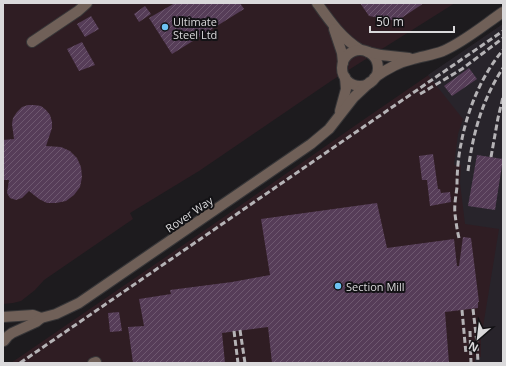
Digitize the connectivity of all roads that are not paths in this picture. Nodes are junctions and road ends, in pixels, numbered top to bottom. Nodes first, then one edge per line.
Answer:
1 (87, 3) edge
2 (316, 3) edge
3 (503, 12) edge
4 (333, 26) junction
5 (32, 42) dead end
6 (364, 51) junction
7 (413, 59) junction
8 (343, 63) junction
9 (345, 77) junction
10 (372, 80) junction
11 (339, 115) junction
12 (3, 317) edge
13 (41, 318) junction
14 (3, 327) edge
15 (3, 341) edge

1 - 5 street
2 - 4 street
3 - 7 street, Rover Way
4 - 6 street
4 - 8 street
6 - 7 street, Rover Way
6 - 8 street
6 - 10 street
7 - 10 street, Rover Way
8 - 9 street
9 - 10 street
9 - 11 street, Rover Way
10 - 11 street, Rover Way
11 - 13 street, Rover Way
12 - 13 street, Rover Way
13 - 15 street, Rover Way
14 - 15 street

